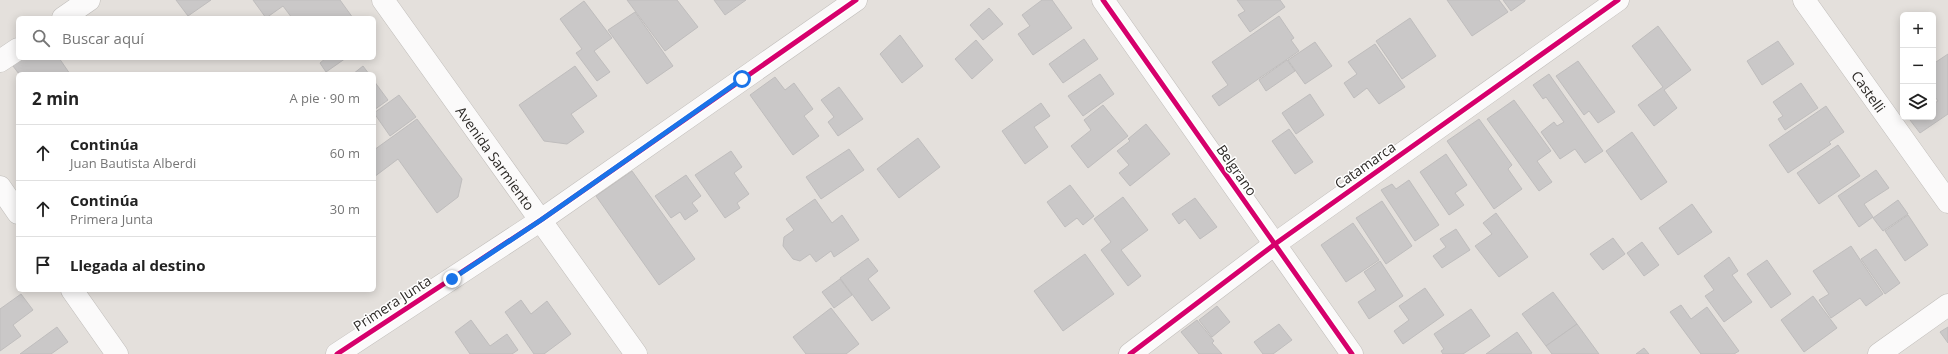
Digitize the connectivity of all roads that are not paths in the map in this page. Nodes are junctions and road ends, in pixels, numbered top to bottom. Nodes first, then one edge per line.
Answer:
1 (89, 0) edge
2 (383, 0) edge
3 (856, 0) edge
4 (1103, 0) edge
5 (1618, 0) edge
6 (1804, 0) edge
7 (66, 16) edge
8 (16, 50) edge
9 (0, 62) edge
10 (0, 187) edge
11 (1948, 202) edge
12 (16, 210) edge
13 (541, 220) junction
14 (1275, 244) junction
15 (73, 292) edge
16 (1948, 305) edge
17 (117, 354) edge
18 (336, 354) edge
19 (636, 354) edge
20 (1130, 354) edge
21 (1352, 354) edge
22 (1879, 354) edge

1 - 7 street
2 - 13 street, Avenida Sarmiento
3 - 13 street, Primera Junta
4 - 14 street, Belgrano
5 - 14 street, Catamarca
6 - 11 street, Castelli
8 - 9 street
10 - 12 street
13 - 18 street, Primera Junta
13 - 19 street, Avenida Sarmiento
14 - 20 street, Catamarca
14 - 21 street, Belgrano
15 - 17 street
16 - 22 street

